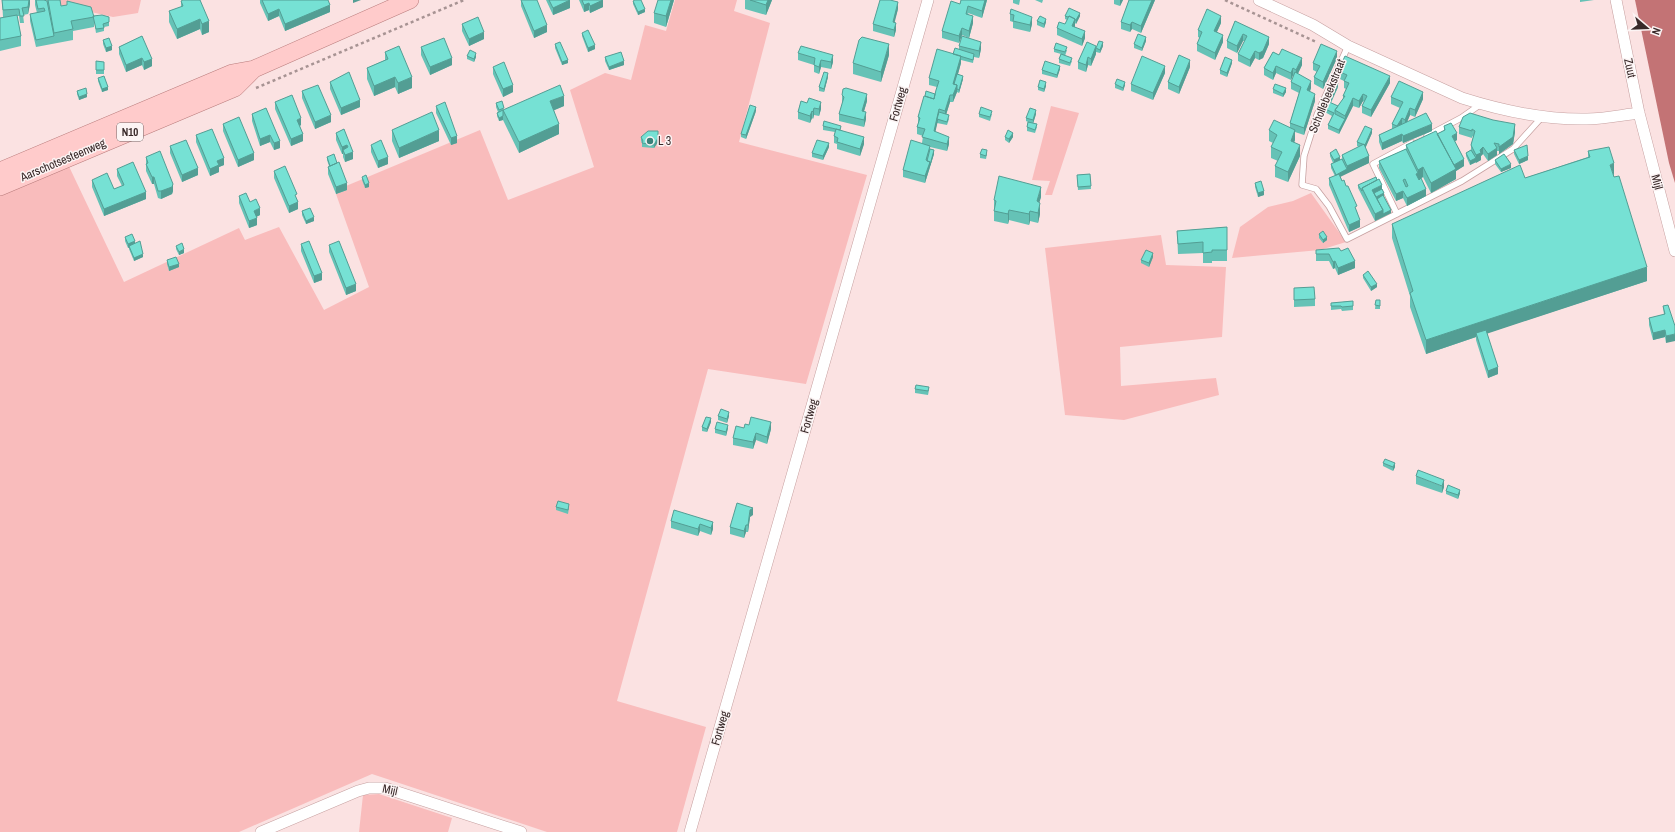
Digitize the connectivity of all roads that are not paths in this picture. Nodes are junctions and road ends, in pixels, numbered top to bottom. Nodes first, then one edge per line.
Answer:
1 (410, 0) edge
2 (928, 0) edge
3 (1259, 0) edge
4 (1616, 0) edge
5 (1348, 46) junction
6 (254, 69) junction
7 (1481, 104) junction
8 (1639, 113) junction
9 (1542, 117) junction
10 (0, 171) edge
11 (0, 187) edge
12 (1398, 214) junction
13 (1675, 251) edge
14 (261, 832) edge
15 (521, 832) edge
16 (690, 832) edge

1 - 6 main road, Aarschotsesteenweg / N10
2 - 16 street, Fortweg
3 - 5 street, Schollebeekstraat
4 - 8 street, Zuut
5 - 7 street, Schollebeekstraat
5 - 12 lane, Schollebeekstraat
6 - 10 main road, Aarschotsesteenweg / N10
6 - 11 main road, Aarschotsesteenweg / N10
7 - 9 street, Schollebeekstraat
7 - 12 lane
8 - 9 street, Schollebeekstraat
8 - 13 street, Mijl
9 - 12 lane, Schollebeekstraat
14 - 15 street, Mijl

